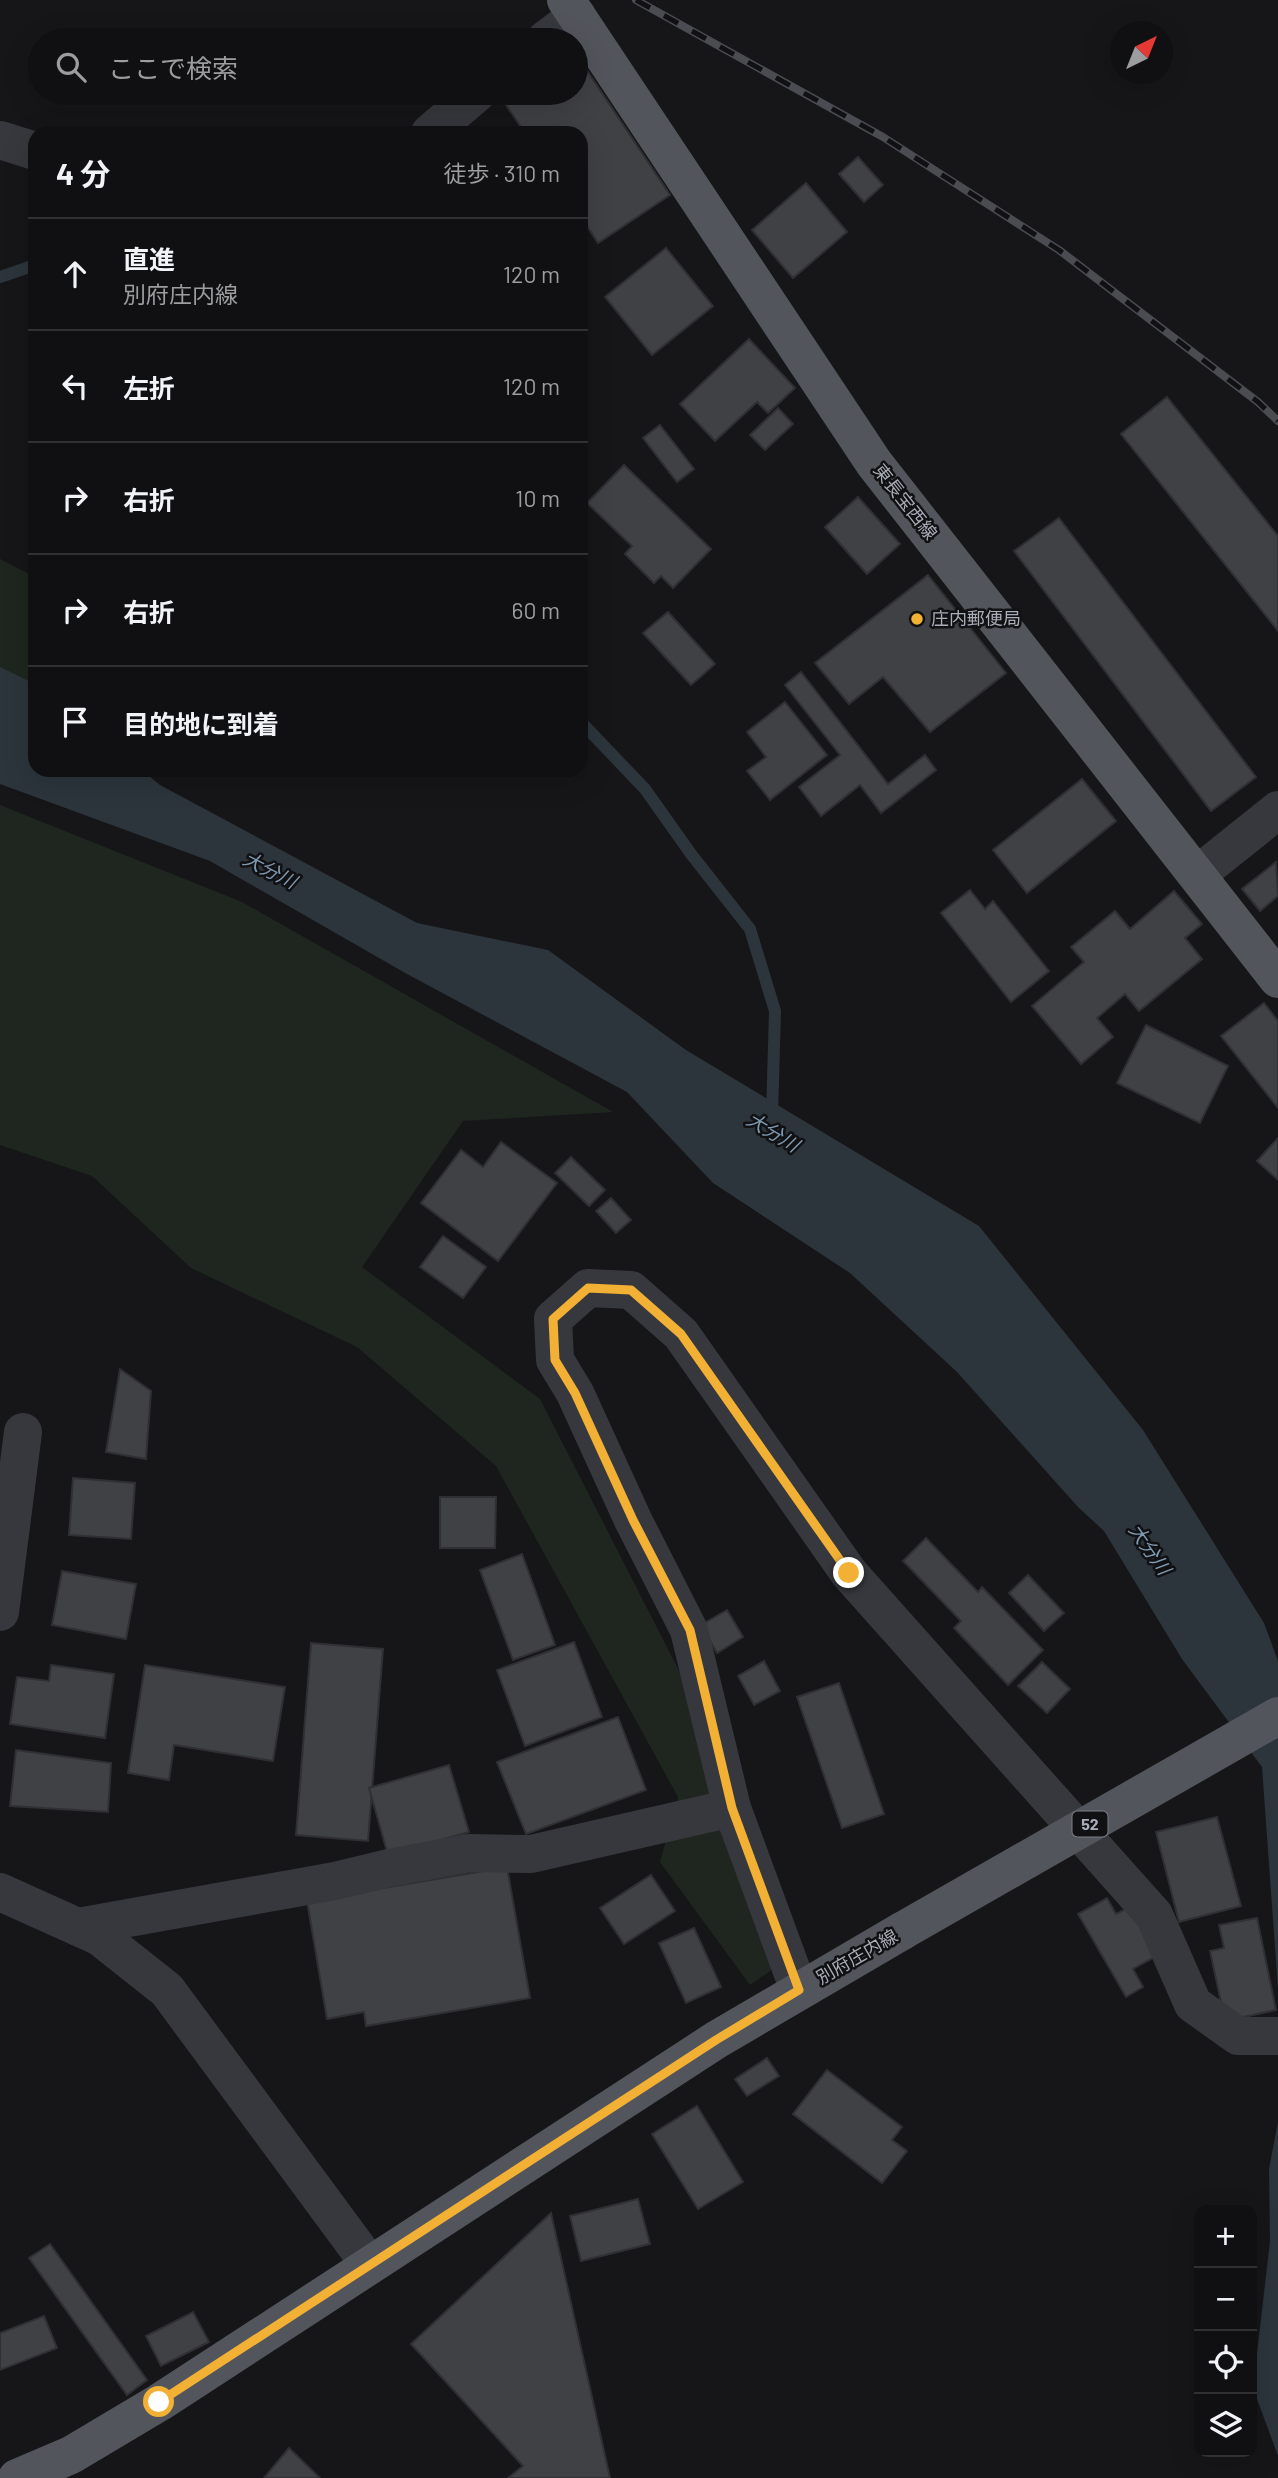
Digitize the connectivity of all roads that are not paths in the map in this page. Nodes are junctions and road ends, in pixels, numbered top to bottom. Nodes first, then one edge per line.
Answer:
1 (571, 8) edge
2 (555, 28) edge
3 (584, 28) edge
4 (588, 34) edge
5 (463, 105) edge
6 (438, 126) edge
7 (0, 140) edge
8 (28, 149) edge
9 (1278, 810) edge
10 (1198, 874) junction
11 (1278, 979) edge
12 (23, 1432) dead end
13 (0, 1612) edge
14 (1278, 1716) edge
15 (732, 1808) junction
16 (0, 1892) edge
17 (78, 1927) junction
18 (799, 1990) junction
19 (1278, 2036) edge
20 (370, 2264) junction
21 (17, 2478) edge

1 - 2 street
1 - 3 main road, 東長宝西線
4 - 10 main road, 東長宝西線
5 - 6 street
7 - 8 street
9 - 10 street
10 - 11 main road, 東長宝西線
12 - 13 street
14 - 18 main road, 別府庄内線 / 52, bridge
15 - 17 street
15 - 18 street
15 - 19 street
16 - 17 street
17 - 20 street
18 - 20 main road, 別府庄内線 / 52
20 - 21 main road, 別府庄内線 / 52

